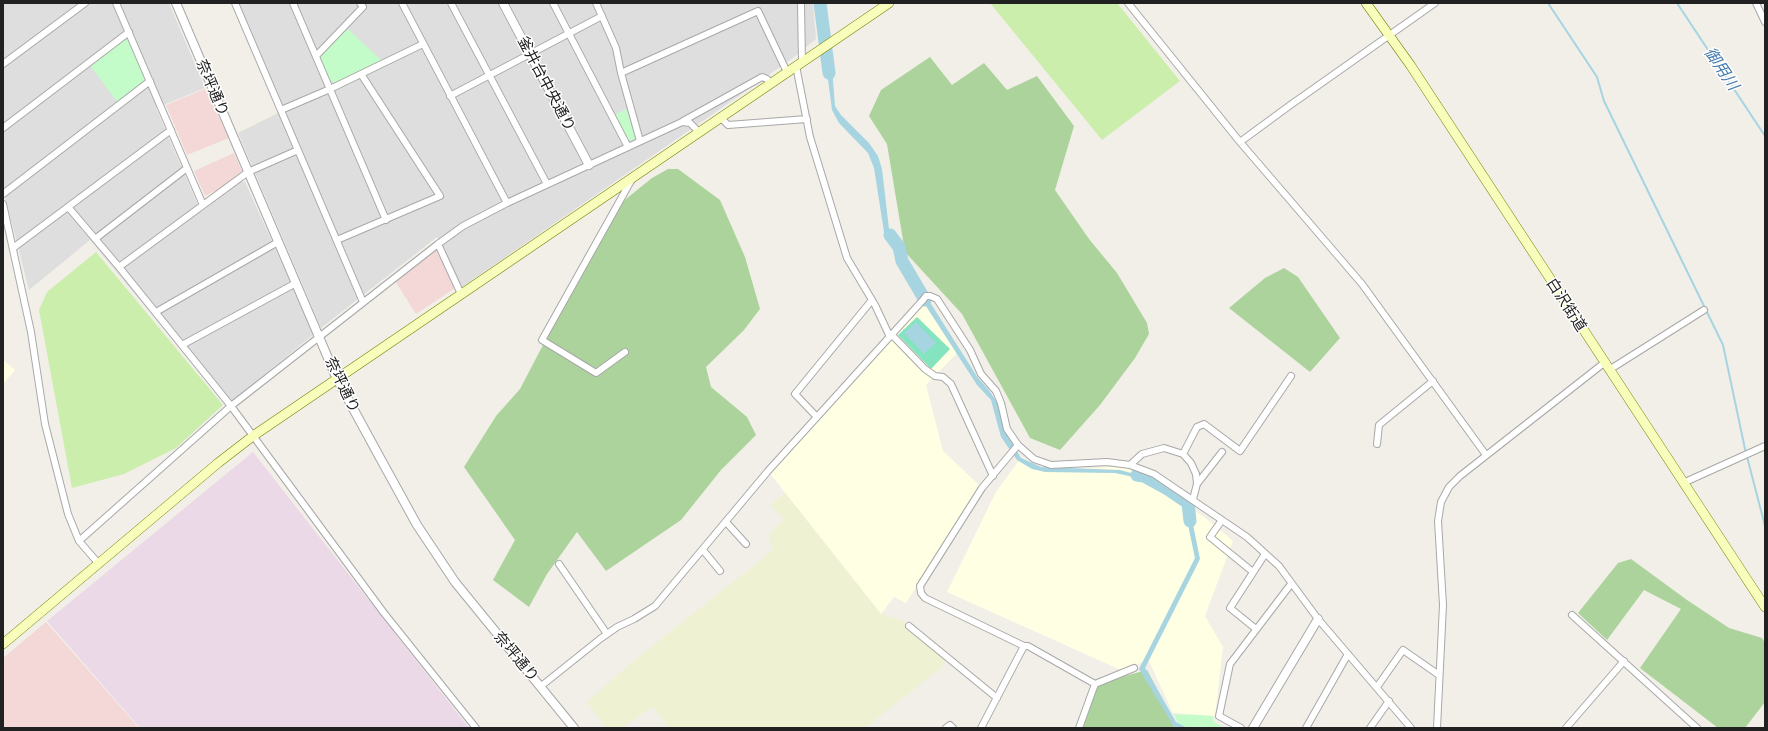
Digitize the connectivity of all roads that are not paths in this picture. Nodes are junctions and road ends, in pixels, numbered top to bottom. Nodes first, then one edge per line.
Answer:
1 (85, 3) edge
2 (116, 3) edge
3 (176, 3) edge
4 (235, 3) edge
5 (293, 3) edge
6 (360, 3) edge
7 (402, 3) edge
8 (451, 3) edge
9 (503, 3) edge
10 (553, 3) edge
11 (596, 3) edge
12 (801, 3) edge
13 (889, 3) edge
14 (1128, 3) edge
15 (1366, 3) edge
16 (1435, 3) edge
17 (1756, 3) edge
18 (602, 16) junction
19 (1765, 22) edge
20 (129, 32) junction
21 (569, 33) junction
22 (1390, 36) junction
23 (423, 44) junction
24 (530, 54) junction
25 (316, 56) junction
26 (3, 64) edge
27 (799, 64) junction
28 (787, 72) junction
29 (621, 73) junction
30 (361, 74) junction
31 (489, 75) junction
32 (150, 81) junction
33 (771, 83) junction
34 (330, 89) junction
35 (450, 96) junction
36 (281, 110) junction
37 (720, 117) junction
38 (807, 119) junction
39 (682, 122) junction
40 (3, 128) edge
41 (171, 130) junction
42 (699, 132) junction
43 (640, 142) junction
44 (1240, 142) junction
45 (628, 147) junction
46 (298, 150) junction
47 (589, 165) junction
48 (187, 168) junction
49 (248, 172) junction
50 (634, 176) junction
51 (547, 184) junction
52 (3, 194) edge
53 (507, 203) junction
54 (3, 204) edge
55 (203, 205) junction
56 (69, 208) junction
57 (386, 220) junction
58 (95, 239) junction
59 (337, 240) junction
60 (278, 242) junction
61 (438, 244) junction
62 (13, 248) junction
63 (119, 267) junction
64 (296, 283) junction
65 (461, 294) junction
66 (872, 300) junction
67 (363, 302) junction
68 (1704, 310) dead end
69 (156, 312) junction
70 (319, 336) junction
71 (891, 336) junction
72 (182, 345) junction
73 (626, 352) dead end
74 (1607, 367) junction
75 (1291, 376) dead end
76 (338, 379) junction
77 (1433, 381) junction
78 (231, 406) junction
79 (817, 417) junction
80 (252, 436) junction
81 (1377, 444) dead end
82 (1765, 446) edge
83 (1015, 449) junction
84 (1222, 452) dead end
85 (1183, 454) junction
86 (1486, 454) junction
87 (1130, 465) junction
88 (992, 476) junction
89 (1683, 483) junction
90 (1197, 484) junction
91 (1193, 499) junction
92 (1222, 520) junction
93 (726, 522) junction
94 (79, 541) junction
95 (746, 544) dead end
96 (703, 550) junction
97 (1265, 554) junction
98 (99, 564) junction
99 (559, 564) dead end
100 (720, 571) dead end
101 (1253, 572) junction
102 (1291, 584) junction
103 (1765, 607) edge
104 (1572, 615) dead end
105 (1318, 618) junction
106 (909, 626) dead end
107 (1256, 629) junction
108 (607, 634) junction
109 (3, 644) edge
110 (1024, 646) junction
111 (1348, 654) junction
112 (1624, 661) junction
113 (1134, 668) dead end
114 (1439, 676) junction
115 (1095, 684) junction
116 (540, 687) junction
117 (1377, 688) junction
118 (997, 698) junction
119 (1389, 701) junction
120 (571, 727) edge
121 (1695, 727) edge
122 (476, 728) edge
123 (946, 728) edge
124 (953, 728) edge
125 (981, 728) edge
126 (1080, 728) edge
127 (1241, 728) edge
128 (1253, 728) edge
129 (1306, 728) edge
130 (1370, 728) edge
131 (1411, 728) edge
132 (1437, 728) edge
133 (1566, 728) edge

1 - 26 street
2 - 20 street
3 - 49 street, 奈坪通り
4 - 36 street
5 - 25 street
6 - 25 street
7 - 23 street
8 - 31 street
9 - 24 street, 釜井台中央通り
10 - 21 street
11 - 18 street
12 - 27 street
13 - 27 main road
14 - 44 street
15 - 22 main road, 白沢街道
16 - 22 street
17 - 19 street
18 - 21 street
18 - 29 street
20 - 32 street
20 - 40 street
21 - 24 street
21 - 45 street
22 - 44 street
22 - 74 main road, 白沢街道
23 - 30 street
23 - 35 street
24 - 31 street
24 - 47 street, 釜井台中央通り
25 - 34 street
27 - 28 main road
27 - 38 street
28 - 29 street
28 - 33 main road
29 - 43 street
30 - 34 street
30 - 57 street
31 - 35 street
31 - 51 street
32 - 41 street
32 - 52 street
33 - 37 main road
33 - 39 street
34 - 36 street
34 - 57 street
35 - 53 street
36 - 46 street
37 - 38 street
37 - 42 main road
38 - 66 street
39 - 42 street
39 - 43 street
41 - 48 street
41 - 56 street
42 - 50 main road
43 - 45 street
44 - 77 street
45 - 47 street
46 - 49 street
46 - 59 street
47 - 51 street
48 - 55 street
48 - 58 street
49 - 55 street
49 - 60 street, 奈坪通り
50 - 65 main road
50 - 73 street
51 - 53 street
53 - 61 street
54 - 62 street
55 - 63 street
56 - 58 street
56 - 62 street
57 - 59 street
58 - 63 street
59 - 67 street
60 - 64 street, 奈坪通り
60 - 69 street
61 - 65 street
61 - 67 street
62 - 94 street
63 - 69 street
64 - 70 street, 奈坪通り
64 - 72 street
65 - 76 main road
66 - 71 street
66 - 79 street
67 - 70 street
68 - 74 street
69 - 72 street
70 - 76 street, 奈坪通り
70 - 78 street
71 - 79 street
71 - 83 street
71 - 88 street
72 - 78 street
74 - 86 street
74 - 89 main road, 白沢街道
75 - 85 street
76 - 80 main road
76 - 116 street, 奈坪通り
77 - 81 street
77 - 86 street
78 - 80 street
78 - 94 street
79 - 93 street
80 - 98 main road
80 - 122 street
82 - 89 street
83 - 87 street
83 - 88 street
84 - 90 street
85 - 87 street
85 - 90 street
86 - 114 street
87 - 91 street
88 - 110 street
89 - 103 main road, 白沢街道
90 - 91 street
91 - 92 street
92 - 97 street
92 - 101 street
93 - 95 street
93 - 96 street
94 - 98 street
96 - 100 street
96 - 108 street
97 - 101 street
97 - 102 street
98 - 109 main road
99 - 108 street
101 - 107 street
102 - 105 street
102 - 107 street
104 - 112 street
105 - 111 street
105 - 128 street
106 - 118 street
107 - 127 street
108 - 116 street
110 - 115 street
110 - 118 street
111 - 117 street
111 - 129 street
112 - 121 street
112 - 133 street
113 - 115 street
114 - 117 street
114 - 132 street
115 - 126 street
116 - 120 street, 奈坪通り
117 - 119 street
118 - 125 street
119 - 130 street
119 - 131 street
123 - 124 street

